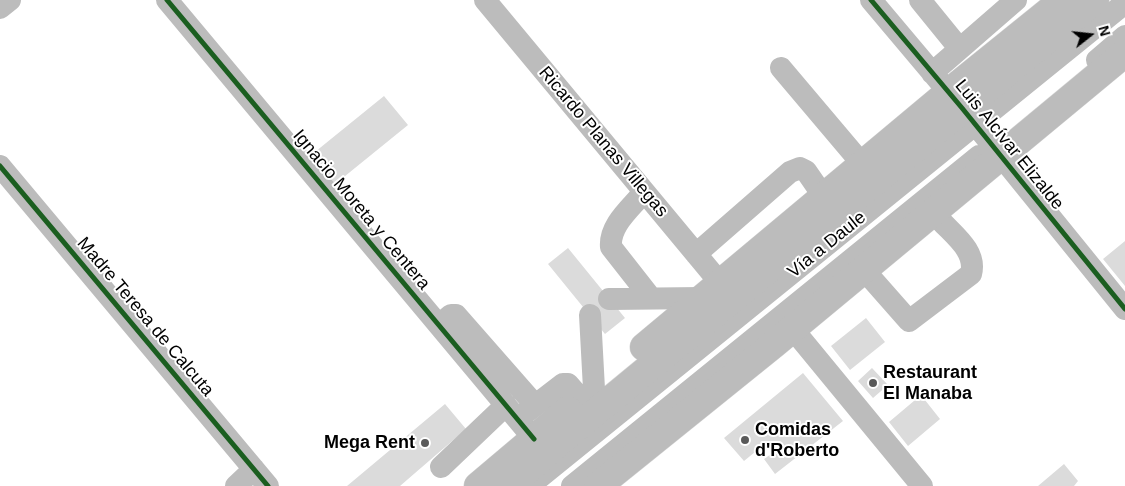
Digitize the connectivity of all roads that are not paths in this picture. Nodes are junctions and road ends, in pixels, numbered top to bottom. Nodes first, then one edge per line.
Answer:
1 (10, 0) edge
2 (168, 0) edge
3 (485, 0) edge
4 (871, 0) edge
5 (920, 0) edge
6 (1016, 0) edge
7 (1063, 0) edge
8 (1095, 0) edge
9 (1125, 3) edge
10 (0, 8) edge
11 (1125, 36) edge
12 (960, 48) junction
13 (1125, 53) edge
14 (781, 68) dead end
15 (1125, 70) edge
16 (955, 99) junction
17 (1000, 155) junction
18 (863, 165) junction
19 (0, 166) edge
20 (644, 192) junction
21 (824, 197) junction
22 (941, 221) junction
23 (696, 254) junction
24 (872, 279) junction
25 (712, 291) junction
26 (651, 298) junction
27 (609, 299) dead end
28 (1125, 309) edge
29 (590, 315) dead end
30 (439, 325) junction
31 (801, 339) junction
32 (588, 394) junction
33 (535, 405) junction
34 (693, 418) junction
35 (519, 421) junction
36 (441, 467) dead end
37 (258, 480) edge
38 (236, 486) edge
39 (478, 486) edge
40 (510, 486) edge
41 (529, 486) edge
42 (572, 486) edge
43 (598, 486) edge
44 (621, 486) edge
45 (922, 486) edge

1 - 10 street
2 - 30 street, Ignacio Moreta y Centera
3 - 20 street, Ricardo Planas Villegas
4 - 16 street, Luis Alcívar Elizalde
5 - 12 street
6 - 12 street
7 - 16 main road, Vía a Daule
8 - 16 main road, Vía a Daule
9 - 16 street, Vía a Daule
11 - 17 street
12 - 16 street
13 - 17 main road
14 - 18 street
15 - 17 main road
16 - 17 street, Luis Alcívar Elizalde
16 - 18 main road, Vía a Daule
16 - 40 main road, Vía a Daule
16 - 41 street, Vía a Daule
17 - 22 main road
17 - 28 street, Luis Alcívar Elizalde
17 - 34 main road
17 - 42 street
18 - 21 main road, Vía a Daule
19 - 37 street, Madre Teresa de Calcuta
20 - 23 street, Ricardo Planas Villegas
20 - 26 street
21 - 23 street
21 - 25 main road, Vía a Daule
22 - 24 main road
22 - 24 street
23 - 25 street, Ricardo Planas Villegas
24 - 31 main road
25 - 26 street
25 - 32 main road, Vía a Daule
26 - 27 street
29 - 32 street
30 - 33 street
30 - 35 street, Ignacio Moreta y Centera
31 - 34 main road
31 - 45 street
32 - 33 street
32 - 35 main road, Vía a Daule
33 - 35 street
34 - 43 main road
34 - 44 main road
35 - 36 street
35 - 39 main road, Vía a Daule
37 - 38 street

